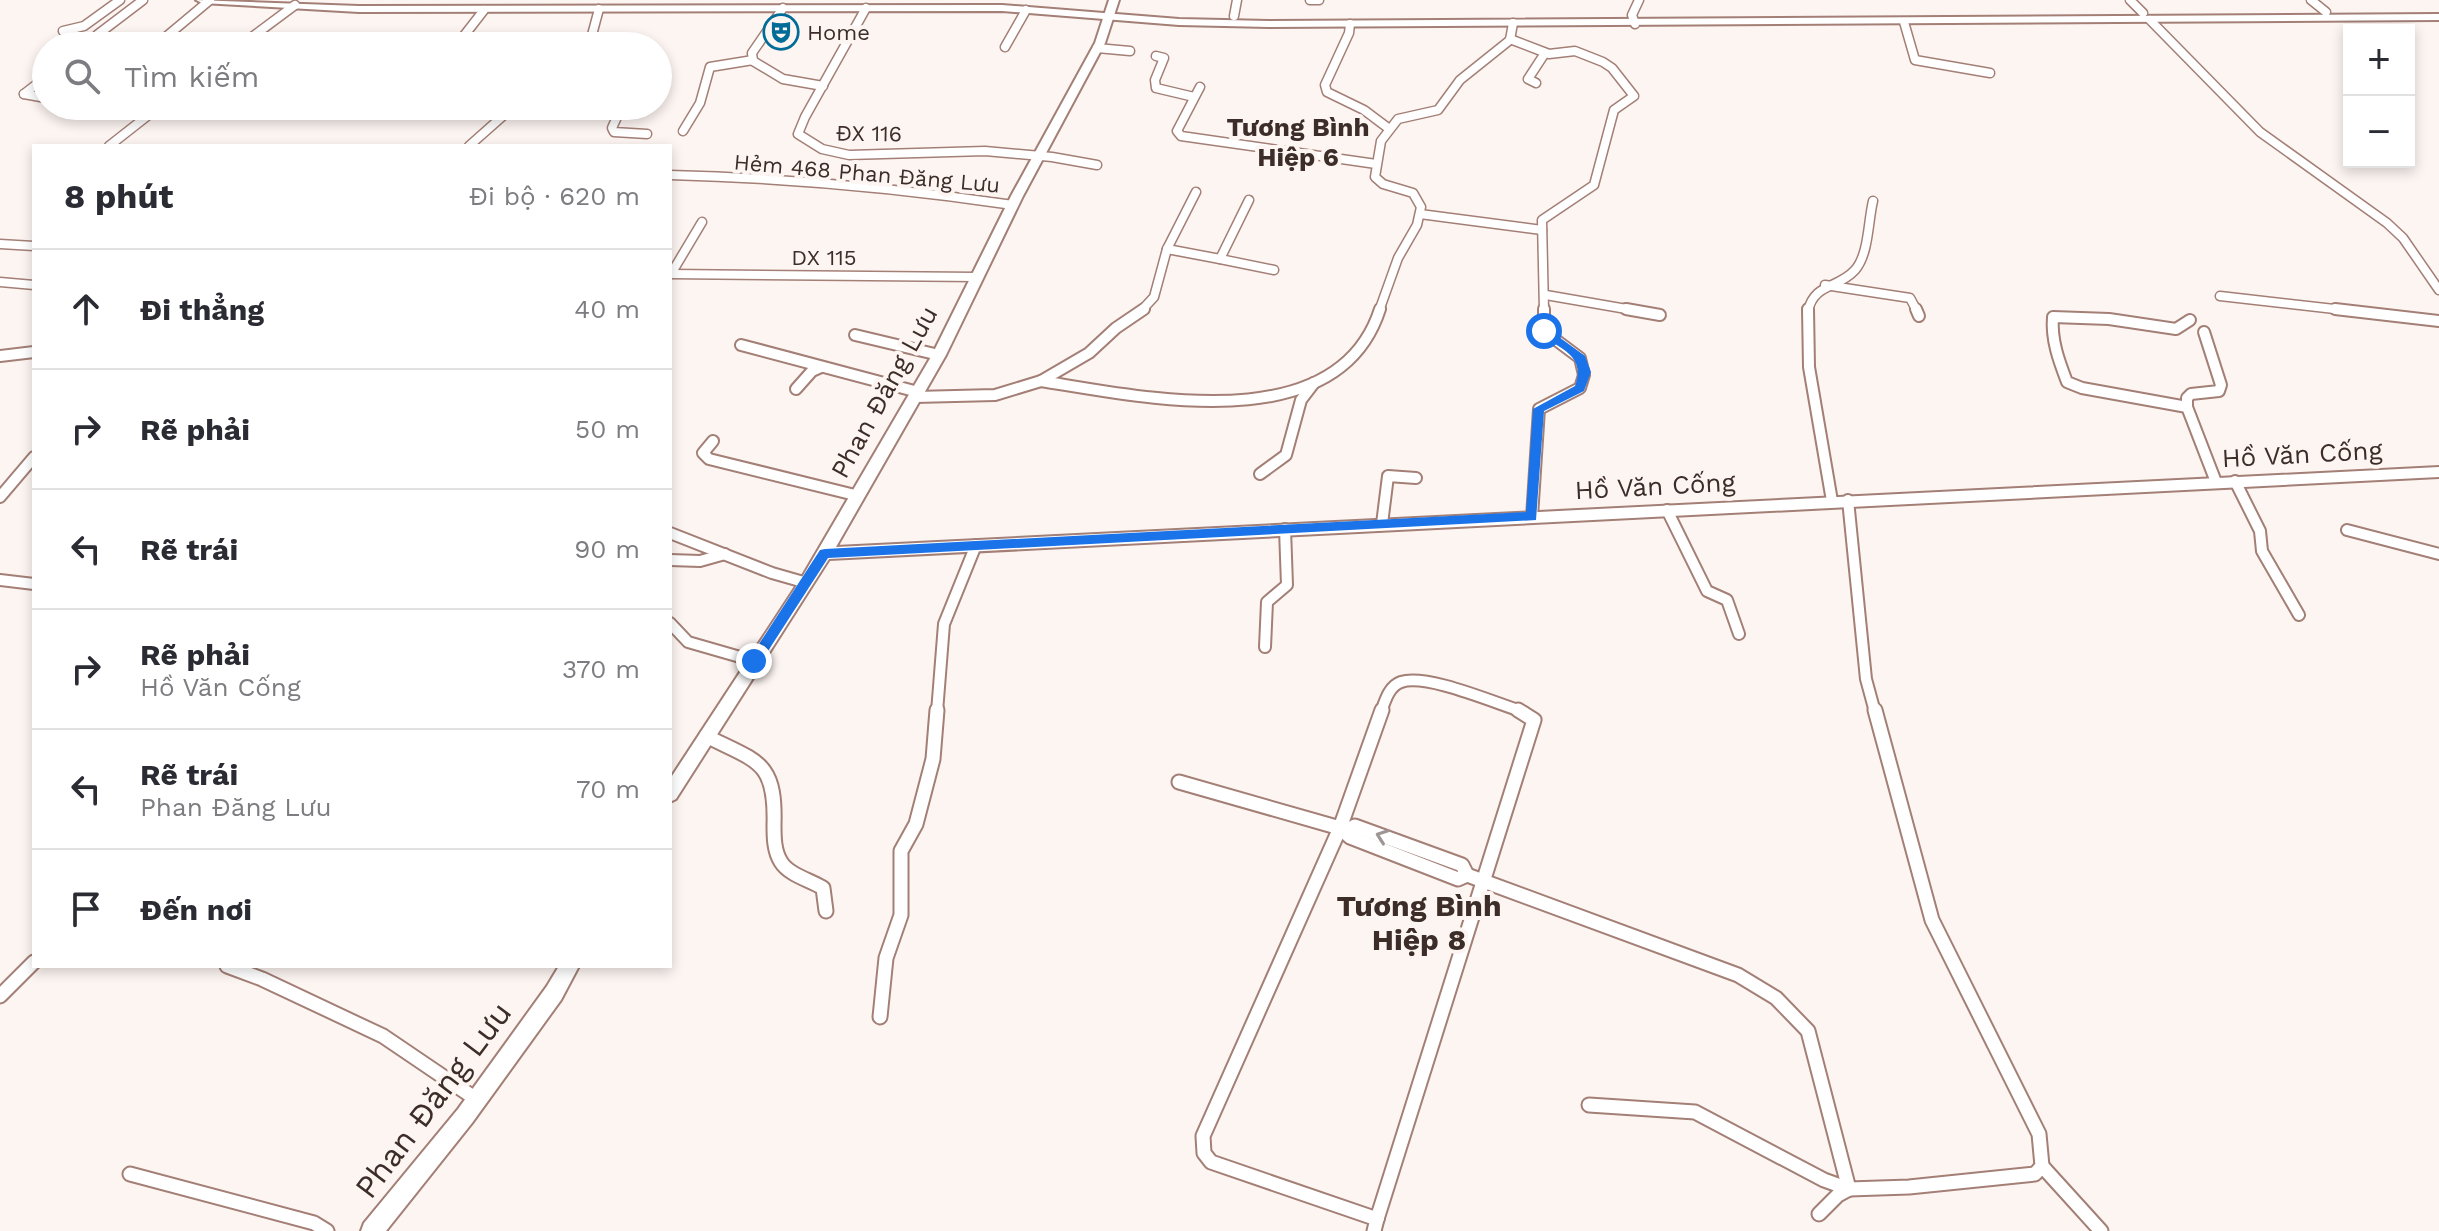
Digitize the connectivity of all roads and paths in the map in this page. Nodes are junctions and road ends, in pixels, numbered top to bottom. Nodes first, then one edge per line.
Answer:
1 (120, 0) edge
2 (143, 0) edge
3 (202, 0) edge
4 (210, 0) edge
5 (327, 0) edge
6 (798, 0) edge
7 (1013, 0) edge
8 (1237, 0) edge
9 (1310, 0) edge
10 (1319, 0) edge
11 (1639, 0) edge
12 (2130, 0) edge
13 (2311, 0) edge
14 (563, 1) edge
15 (698, 3) edge
16 (364, 4) edge
17 (295, 5) junction
18 (783, 8) junction
19 (866, 8) junction
20 (1111, 8) edge
21 (599, 9) junction
22 (484, 10) junction
23 (1026, 10) junction
24 (2439, 10) edge
25 (2330, 15) junction
26 (1234, 16) junction
27 (2147, 17) junction
28 (2439, 17) edge
29 (1350, 20) junction
30 (1634, 20) junction
31 (1904, 22) junction
32 (1513, 23) junction
33 (63, 31) dead end
34 (101, 32) edge
35 (172, 32) edge
36 (259, 32) edge
37 (467, 32) edge
38 (593, 32) edge
39 (1510, 39) junction
40 (1005, 47) dead end
41 (1097, 48) junction
42 (1130, 51) dead end
43 (1545, 53) junction
44 (1156, 56) dead end
45 (753, 60) junction
46 (1990, 73) dead end
47 (1536, 83) dead end
48 (823, 86) junction
49 (1200, 87) dead end
50 (1194, 97) junction
51 (142, 120) edge
52 (498, 120) edge
53 (616, 120) edge
54 (1388, 128) junction
55 (683, 131) dead end
56 (647, 134) dead end
57 (112, 144) edge
58 (471, 144) edge
59 (1039, 155) junction
60 (1376, 164) junction
61 (1097, 165) dead end
62 (672, 175) edge
63 (1196, 192) dead end
64 (1249, 200) dead end
65 (1873, 201) dead end
66 (1013, 205) junction
67 (1420, 214) junction
68 (702, 222) dead end
69 (1542, 230) junction
70 (0, 244) edge
71 (32, 246) edge
72 (1167, 249) junction
73 (1220, 259) junction
74 (1274, 270) dead end
75 (672, 271) edge
76 (672, 274) edge
77 (977, 277) junction
78 (0, 282) edge
79 (32, 285) edge
80 (1825, 285) junction
81 (2439, 290) edge
82 (1546, 295) junction
83 (2220, 296) dead end
84 (1660, 315) dead end
85 (1919, 316) dead end
86 (2190, 320) dead end
87 (2439, 321) edge
88 (2204, 332) dead end
89 (855, 335) dead end
90 (741, 345) dead end
91 (32, 352) edge
92 (939, 355) junction
93 (0, 356) edge
94 (821, 367) junction
95 (1041, 381) junction
96 (1314, 383) junction
97 (796, 389) dead end
98 (916, 395) junction
99 (2187, 407) junction
100 (713, 441) dead end
101 (32, 459) edge
102 (2439, 472) edge
103 (1260, 474) dead end
104 (1416, 478) dead end
105 (2235, 481) junction
106 (2216, 482) junction
107 (859, 496) junction
108 (0, 497) edge
109 (1840, 501) junction
110 (1667, 510) junction
111 (1532, 517) junction
112 (1382, 524) junction
113 (1285, 529) junction
114 (2347, 530) dead end
115 (672, 534) edge
116 (976, 545) junction
117 (825, 553) junction
118 (725, 554) junction
119 (2439, 554) edge
120 (672, 560) edge
121 (0, 580) edge
122 (807, 583) junction
123 (32, 584) edge
124 (2299, 615) dead end
125 (672, 625) edge
126 (1739, 634) dead end
127 (1265, 647) dead end
128 (754, 661) junction
129 (706, 736) junction
130 (1179, 782) dead end
131 (672, 791) edge
132 (1343, 830) junction
133 (1484, 881) junction
134 (826, 911) dead end
135 (32, 964) edge
136 (232, 968) edge
137 (568, 968) edge
138 (0, 996) edge
139 (880, 1017) dead end
140 (476, 1099) junction
141 (1589, 1105) dead end
142 (2042, 1166) junction
143 (130, 1174) dead end
144 (1849, 1189) junction
145 (1819, 1214) dead end
146 (1376, 1225) edge
147 (376, 1230) edge
148 (327, 1231) edge
149 (2101, 1231) edge

1 - 33 street
2 - 34 street
3 - 4 main road
4 - 17 main road
4 - 35 street
5 - 16 main road
6 - 15 main road
7 - 20 main road
8 - 26 street
9 - 10 street
11 - 30 street
12 - 27 street
13 - 25 street
14 - 15 main road
14 - 16 main road
15 - 18 main road
15 - 21 main road
16 - 17 main road
16 - 22 main road
17 - 36 street
18 - 19 main road
18 - 45 street
19 - 23 main road
19 - 48 street, ĐX 116
20 - 23 main road
20 - 26 main road
20 - 29 main road
20 - 41 street, Phan Đăng Lưu
21 - 22 main road
21 - 38 street
22 - 37 street
23 - 40 street
24 - 25 main road
25 - 27 main road
25 - 28 main road
26 - 29 main road
27 - 30 main road
27 - 31 main road
27 - 81 street
29 - 30 main road
29 - 32 main road
29 - 54 street
30 - 31 main road
30 - 32 main road
31 - 46 street
32 - 39 street
39 - 43 street
39 - 54 street
41 - 42 street
41 - 59 street, Phan Đăng Lưu
43 - 47 street
43 - 69 street
44 - 50 street
45 - 48 street
45 - 55 street
48 - 59 street, ĐX 116
49 - 50 street
50 - 60 street
51 - 57 street
52 - 58 street
53 - 56 street
54 - 60 street
59 - 61 street
59 - 66 street, Phan Đăng Lưu
60 - 67 street
62 - 66 street, Hẻm 468 Phan Đăng Lưu
63 - 72 street
64 - 73 street
65 - 80 street
66 - 77 street, Phan Đăng Lưu
67 - 69 street
67 - 96 street
68 - 75 street
69 - 82 street
70 - 71 street
72 - 73 street
72 - 95 street
73 - 74 street
76 - 77 street, DX 115
77 - 92 street, Phan Đăng Lưu
78 - 79 street
80 - 85 street
80 - 109 street
82 - 84 street
82 - 111 street
83 - 87 street
86 - 99 street
88 - 99 street
89 - 92 street
90 - 94 street
91 - 93 street
92 - 98 street, Phan Đăng Lưu
94 - 97 street
94 - 98 street
95 - 96 street
95 - 98 street
96 - 103 street
98 - 107 street, Phan Đăng Lưu
99 - 106 street
100 - 107 street
101 - 108 street
102 - 105 street, Hồ Văn Cống
104 - 112 street
105 - 106 street, Hồ Văn Cống
105 - 124 street
106 - 109 street, Hồ Văn Cống
107 - 117 street, Phan Đăng Lưu
109 - 110 street, Hồ Văn Cống
109 - 142 street
110 - 111 street, Hồ Văn Cống
110 - 126 street
111 - 112 street, Hồ Văn Cống
112 - 113 street, Hồ Văn Cống
113 - 116 street, Hồ Văn Cống
113 - 127 street
114 - 119 street
115 - 118 street
116 - 117 street, Hồ Văn Cống
116 - 139 street
117 - 122 street, Phan Đăng Lưu
118 - 120 street
118 - 122 street
121 - 123 street
122 - 128 street, Phan Đăng Lưu
125 - 128 street
128 - 129 street, Phan Đăng Lưu
129 - 131 street, Phan Đăng Lưu
129 - 134 street
130 - 132 street
132 - 133 street
132 - 133 street
132 - 146 street
133 - 144 street
133 - 146 street
135 - 138 street
136 - 140 street
137 - 140 street, Phan Đăng Lưu
140 - 147 street, Phan Đăng Lưu
141 - 144 street
142 - 144 street
142 - 149 street
143 - 148 street
144 - 145 street

